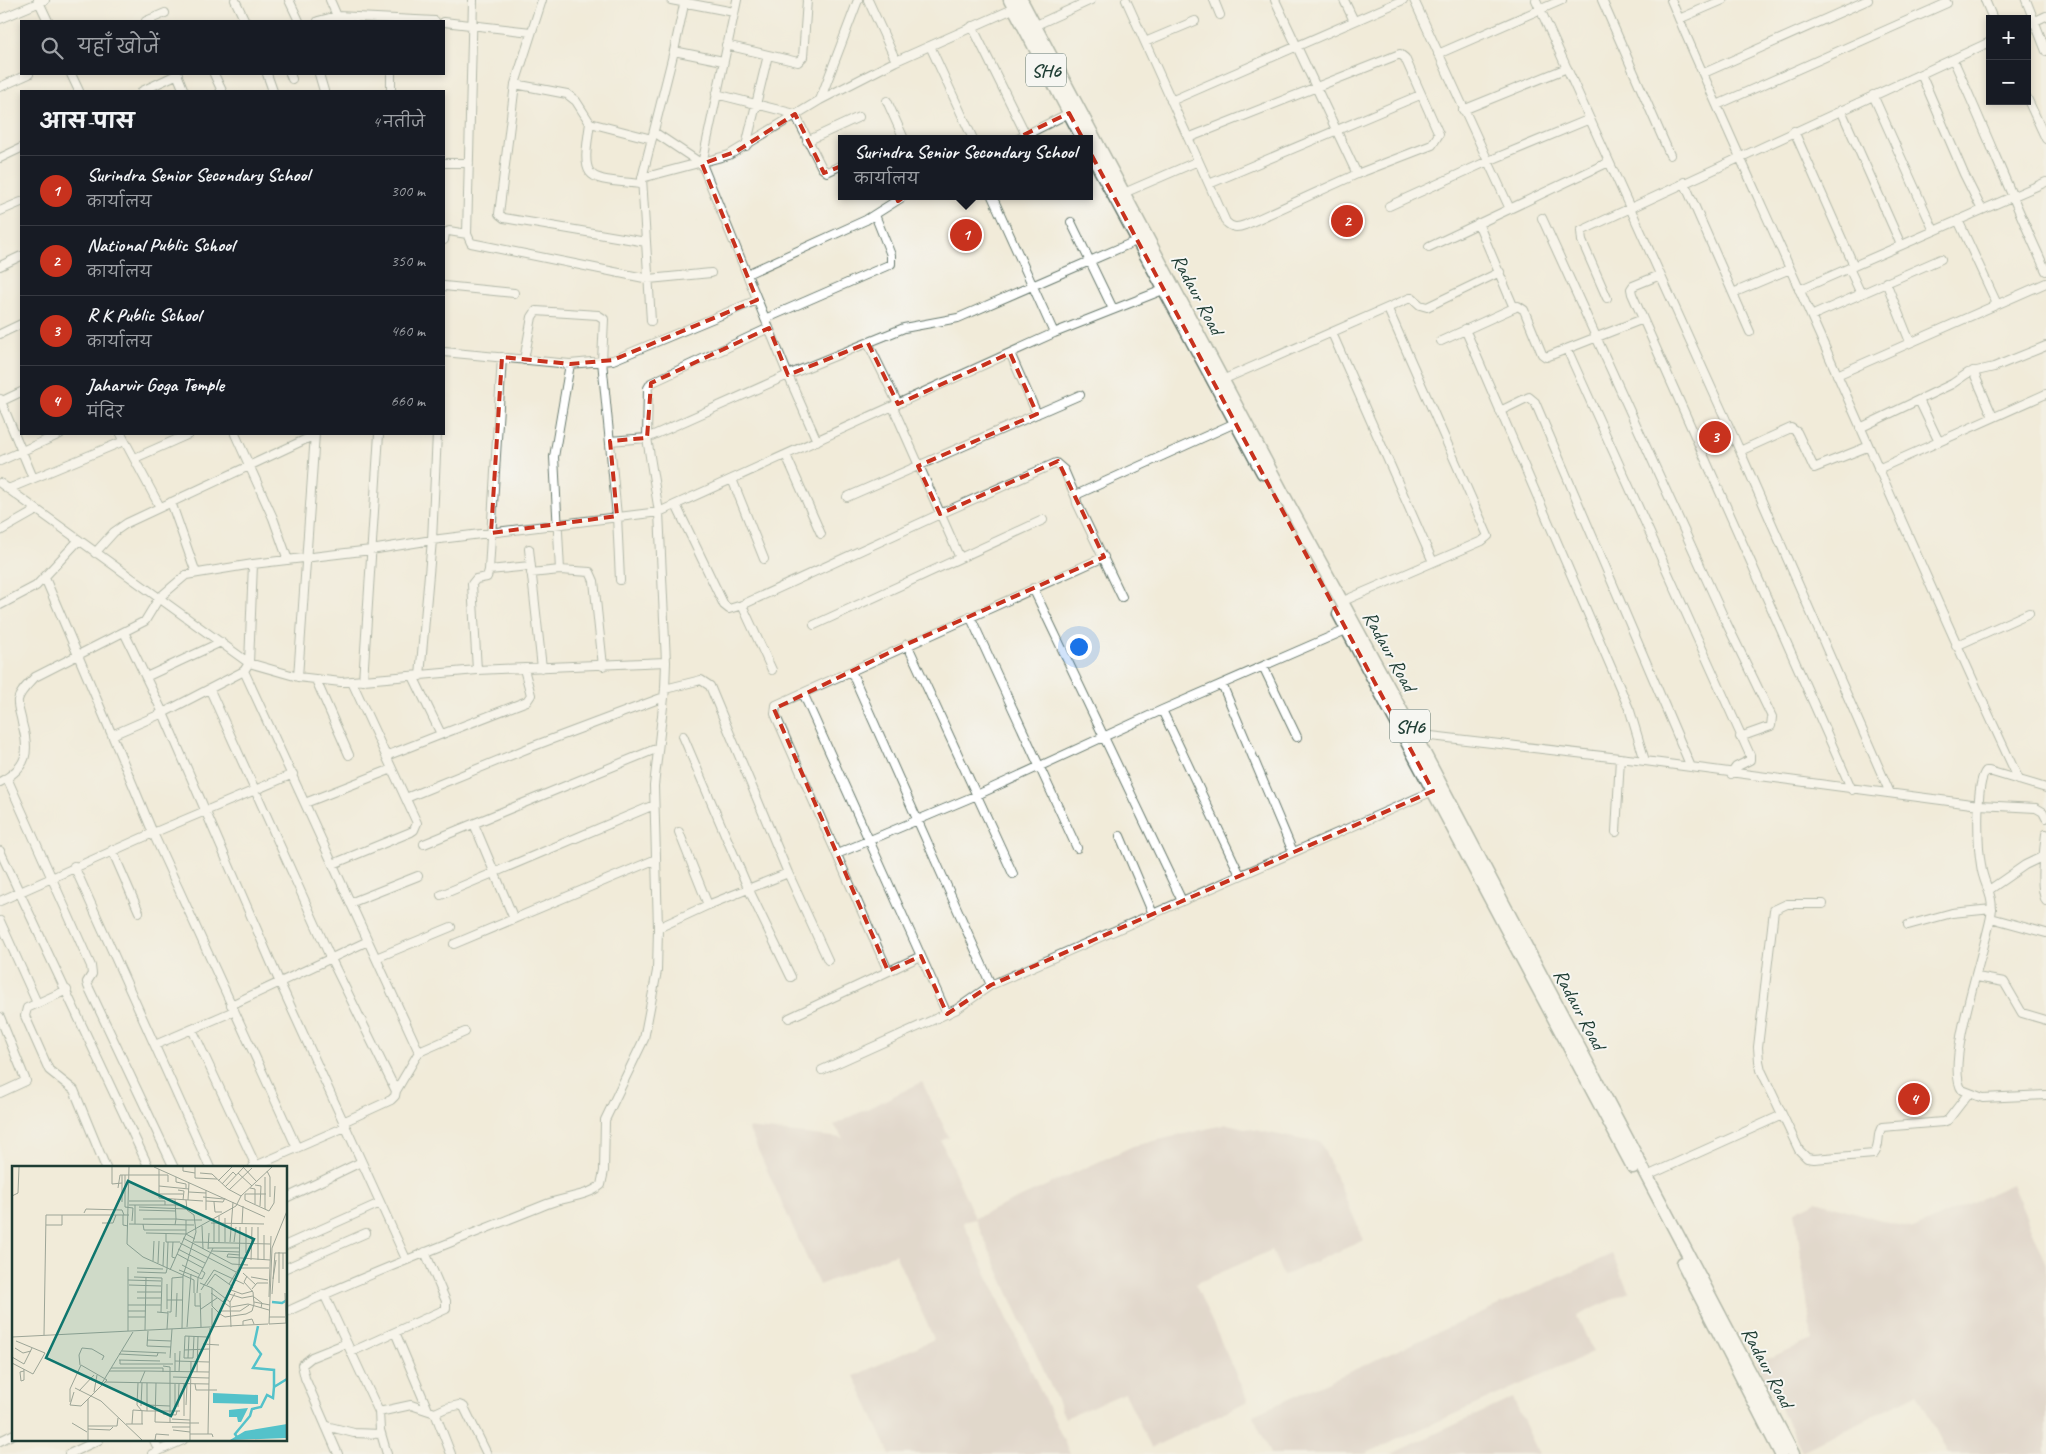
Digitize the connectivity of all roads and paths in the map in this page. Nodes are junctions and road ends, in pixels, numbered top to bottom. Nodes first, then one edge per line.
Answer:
1 (235, 0) edge
2 (289, 0) edge
3 (330, 0) edge
4 (473, 0) edge
5 (542, 0) edge
6 (671, 0) edge
7 (737, 0) edge
8 (807, 0) edge
9 (858, 0) edge
10 (868, 0) edge
11 (1092, 0) edge
12 (1126, 0) edge
13 (1214, 0) edge
14 (1275, 0) edge
15 (1344, 0) edge
16 (1403, 0) edge
17 (1414, 0) edge
18 (1536, 0) edge
19 (1562, 0) edge
20 (1602, 0) edge
21 (1671, 0) edge
22 (1722, 0) edge
23 (1868, 0) edge
24 (1985, 0) edge
25 (2026, 0) edge
26 (41, 1) edge
27 (684, 1) edge
28 (1016, 3) edge
29 (1947, 3) dead end
30 (1541, 10) junction
31 (734, 12) junction
32 (165, 13) dead end
33 (1220, 15) dead end
34 (1991, 15) edge
35 (2029, 15) edge
36 (337, 16) junction
37 (2046, 16) edge
38 (391, 19) edge
39 (0, 20) edge
40 (48, 20) edge
41 (148, 20) edge
42 (245, 20) edge
43 (298, 20) edge
44 (322, 20) edge
45 (413, 20) edge
46 (1195, 20) dead end
47 (1679, 20) junction
48 (1354, 21) junction
49 (445, 22) edge
50 (2031, 24) edge
51 (472, 25) junction
52 (972, 26) junction
53 (1034, 26) junction
54 (531, 32) junction
55 (1145, 42) junction
56 (1986, 44) edge
57 (726, 45) junction
58 (930, 46) junction
59 (1298, 47) junction
60 (674, 51) junction
61 (2046, 51) edge
62 (1438, 54) junction
63 (768, 55) junction
64 (1953, 59) junction
65 (723, 60) junction
66 (896, 61) junction
67 (1567, 68) junction
68 (1704, 73) junction
69 (1922, 74) junction
70 (27, 75) edge
71 (71, 75) edge
72 (176, 75) edge
73 (178, 75) edge
74 (214, 75) edge
75 (267, 75) edge
76 (319, 75) edge
77 (391, 75) edge
78 (515, 84) junction
79 (1315, 86) junction
80 (0, 87) edge
81 (79, 90) edge
82 (146, 90) edge
83 (184, 90) edge
84 (222, 90) edge
85 (273, 90) edge
86 (324, 90) edge
87 (390, 90) edge
88 (716, 94) junction
89 (1420, 95) junction
90 (1873, 95) junction
91 (820, 100) junction
92 (887, 101) dead end
93 (1171, 101) junction
94 (756, 103) junction
95 (1717, 105) junction
96 (2031, 105) edge
97 (1463, 110) junction
98 (1841, 110) junction
99 (1069, 113) junction
100 (795, 114) junction
101 (859, 117) dead end
102 (1590, 120) junction
103 (590, 123) junction
104 (2044, 128) edge
105 (1336, 130) junction
106 (1794, 131) junction
107 (902, 135) edge
108 (971, 135) edge
109 (1026, 135) joint
110 (1081, 135) edge
111 (1093, 135) edge
112 (1093, 135) edge
113 (653, 136) junction
114 (1188, 138) junction
115 (2046, 139) edge
116 (808, 140) junction
117 (746, 146) junction
118 (20, 148) edge
119 (1670, 155) dead end
120 (1741, 156) junction
121 (0, 158) edge
122 (1093, 158) edge
123 (1198, 161) junction
124 (1486, 162) junction
125 (1609, 162) junction
126 (445, 163) edge
127 (469, 163) junction
128 (702, 164) junction
129 (838, 166) edge
130 (1357, 174) junction
131 (642, 181) junction
132 (1684, 182) junction
133 (2046, 182) edge
134 (1209, 184) junction
135 (1124, 193) junction
136 (2012, 197) junction
137 (896, 200) edge
138 (994, 200) edge
139 (20, 202) edge
140 (1389, 206) dead end
141 (1630, 208) junction
142 (1510, 209) junction
143 (1982, 210) junction
144 (0, 211) edge
145 (875, 215) junction
146 (1542, 218) dead end
147 (1958, 220) junction
148 (1071, 222) dead end
149 (1478, 223) junction
150 (1934, 231) junction
151 (445, 234) edge
152 (467, 234) junction
153 (1136, 240) junction
154 (646, 242) junction
155 (1901, 246) junction
156 (1429, 247) dead end
157 (20, 256) edge
158 (1941, 259) dead end
159 (1090, 260) junction
160 (0, 266) edge
161 (1852, 267) junction
162 (1790, 269) junction
163 (2046, 271) edge
164 (1500, 272) junction
165 (711, 273) dead end
166 (747, 274) junction
167 (1660, 275) junction
168 (649, 279) junction
169 (1886, 282) junction
170 (2046, 283) edge
171 (445, 286) edge
172 (1033, 286) junction
173 (1163, 290) junction
174 (1799, 290) junction
175 (514, 293) dead end
176 (1733, 293) junction
177 (1861, 294) junction
178 (1607, 298) dead end
179 (757, 300) junction
180 (1997, 304) junction
181 (1388, 308) junction
182 (1514, 308) junction
183 (1112, 309) junction
184 (1811, 316) junction
185 (765, 319) junction
186 (1643, 319) junction
187 (651, 321) dead end
188 (20, 324) edge
189 (769, 328) junction
190 (1465, 329) junction
191 (1750, 332) dead end
192 (1054, 333) junction
193 (1332, 333) junction
194 (0, 334) edge
195 (1597, 335) junction
196 (1441, 341) dead end
197 (1910, 342) junction
198 (868, 343) junction
199 (2046, 346) edge
200 (1567, 349) junction
201 (445, 352) edge
202 (1010, 353) junction
203 (502, 357) junction
204 (524, 360) junction
205 (602, 361) junction
206 (570, 364) junction
207 (1973, 371) junction
208 (788, 375) junction
209 (1837, 375) junction
210 (1218, 382) junction
211 (20, 392) edge
212 (2046, 394) edge
213 (1080, 395) dead end
214 (1919, 400) junction
215 (0, 401) edge
216 (895, 406) junction
217 (1500, 411) junction
218 (1038, 414) junction
219 (1993, 418) junction
220 (1235, 423) junction
221 (1860, 428) junction
222 (58, 435) edge
223 (187, 435) edge
224 (235, 435) edge
225 (313, 435) edge
226 (315, 435) edge
227 (379, 435) edge
228 (437, 435) edge
229 (122, 437) edge
230 (647, 438) junction
231 (610, 440) junction
232 (818, 441) junction
233 (1939, 442) junction
234 (1867, 447) junction
235 (22, 451) junction
236 (1740, 451) junction
237 (786, 455) junction
238 (135, 458) junction
239 (0, 461) edge
240 (250, 465) junction
241 (918, 466) junction
242 (1878, 469) junction
243 (33, 478) junction
244 (732, 479) junction
245 (0, 483) edge
246 (8, 489) junction
247 (847, 497) dead end
248 (1076, 498) junction
249 (171, 502) junction
250 (676, 506) junction
251 (160, 507) junction
252 (37, 510) junction
253 (659, 512) junction
254 (940, 514) junction
255 (617, 516) junction
256 (1043, 520) dead end
257 (556, 526) junction
258 (0, 531) edge
259 (491, 534) junction
260 (821, 534) dead end
261 (79, 540) junction
262 (432, 540) junction
263 (529, 549) dead end
264 (371, 550) junction
265 (95, 553) junction
266 (307, 557) junction
267 (1104, 557) junction
268 (960, 558) junction
269 (764, 559) dead end
270 (288, 560) junction
271 (1433, 562) junction
272 (253, 564) junction
273 (489, 570) junction
274 (531, 570) junction
275 (560, 570) junction
276 (196, 573) junction
277 (45, 578) junction
278 (620, 580) dead end
279 (1033, 588) junction
280 (1122, 597) dead end
281 (159, 598) junction
282 (1341, 602) junction
283 (0, 605) edge
284 (742, 606) junction
285 (2029, 613) dead end
286 (970, 616) junction
287 (814, 626) dead end
288 (1346, 630) junction
289 (124, 632) junction
290 (221, 642) junction
291 (907, 644) junction
292 (1956, 646) junction
293 (78, 654) junction
294 (666, 662) junction
295 (249, 663) junction
296 (603, 666) junction
297 (1263, 666) junction
298 (542, 668) junction
299 (524, 669) junction
300 (477, 670) junction
301 (772, 670) dead end
302 (244, 671) junction
303 (851, 671) junction
304 (417, 676) junction
305 (146, 677) junction
306 (298, 677) junction
307 (316, 680) junction
308 (364, 681) junction
309 (352, 682) junction
310 (1222, 684) junction
311 (210, 690) junction
312 (665, 693) junction
313 (803, 693) junction
314 (1162, 710) junction
315 (163, 713) junction
316 (441, 734) junction
317 (1414, 734) junction
318 (112, 735) junction
319 (683, 736) dead end
320 (1740, 737) junction
321 (1103, 738) junction
322 (1297, 738) dead end
323 (658, 748) junction
324 (349, 755) dead end
325 (386, 756) junction
326 (1620, 758) junction
327 (1645, 761) junction
328 (1040, 767) junction
329 (1691, 767) junction
330 (392, 769) junction
331 (293, 774) junction
332 (1731, 774) junction
333 (3, 780) edge
334 (2018, 780) junction
335 (2046, 788) edge
336 (256, 790) junction
337 (1852, 790) junction
338 (1432, 791) junction
339 (1890, 793) junction
340 (978, 794) junction
341 (406, 798) junction
342 (305, 803) junction
343 (654, 805) junction
344 (1979, 805) junction
345 (205, 812) junction
346 (2046, 818) edge
347 (917, 821) junction
348 (474, 824) junction
349 (679, 832) dead end
350 (1616, 832) dead end
351 (152, 833) junction
352 (2046, 834) edge
353 (1120, 836) dead end
354 (871, 841) junction
355 (424, 844) dead end
356 (1077, 848) dead end
357 (112, 850) junction
358 (0, 851) edge
359 (1293, 852) junction
360 (837, 854) junction
361 (2045, 855) edge
362 (654, 860) junction
363 (332, 864) junction
364 (74, 866) junction
365 (494, 872) junction
366 (788, 873) junction
367 (1013, 874) dead end
368 (1240, 875) junction
369 (418, 876) dead end
370 (50, 877) junction
371 (748, 888) junction
372 (1989, 890) junction
373 (18, 892) junction
374 (441, 895) dead end
375 (0, 901) edge
376 (1182, 901) junction
377 (2046, 901) edge
378 (350, 903) junction
379 (1823, 904) dead end
380 (708, 905) junction
381 (1992, 909) junction
382 (139, 912) dead end
383 (1153, 914) junction
384 (1991, 918) junction
385 (514, 919) junction
386 (0, 921) edge
387 (1908, 925) dead end
388 (451, 927) dead end
389 (658, 928) junction
390 (2046, 933) edge
391 (368, 941) junction
392 (454, 944) dead end
393 (921, 956) junction
394 (376, 958) junction
395 (330, 959) junction
396 (828, 960) dead end
397 (888, 970) junction
398 (791, 977) dead end
399 (1976, 977) junction
400 (280, 982) junction
401 (991, 985) junction
402 (67, 990) junction
403 (37, 1003) junction
404 (232, 1008) junction
405 (947, 1014) junction
406 (0, 1017) edge
407 (789, 1018) dead end
408 (2046, 1020) edge
409 (192, 1029) junction
410 (465, 1032) dead end
411 (155, 1045) junction
412 (419, 1052) junction
413 (822, 1070) dead end
414 (396, 1091) junction
415 (0, 1094) edge
416 (1968, 1094) junction
417 (2046, 1095) edge
418 (1782, 1116) junction
419 (344, 1125) junction
420 (297, 1148) junction
421 (361, 1162) junction
422 (105, 1166) edge
423 (148, 1166) edge
424 (173, 1166) edge
425 (209, 1166) edge
426 (254, 1166) edge
427 (256, 1166) edge
428 (1647, 1176) junction
429 (288, 1197) edge
430 (380, 1203) junction
431 (366, 1233) dead end
432 (288, 1244) edge
433 (425, 1252) junction
434 (406, 1259) junction
435 (288, 1267) edge
436 (324, 1294) junction
437 (288, 1311) edge
438 (395, 1332) junction
439 (346, 1343) junction
440 (351, 1352) junction
441 (432, 1411) junction
442 (379, 1412) junction
443 (326, 1426) junction
444 (381, 1434) junction
445 (12, 1435) edge
446 (0, 1441) edge
447 (95, 1442) edge
448 (178, 1442) edge
449 (155, 1452) edge
450 (69, 1454) edge
451 (338, 1454) edge
452 (387, 1454) edge
453 (451, 1454) edge
454 (487, 1454) edge
455 (1781, 1454) edge
456 (1793, 1454) edge

1 - 42 street
2 - 43 street
3 - 36 street
4 - 51 street
5 - 54 street
6 - 27 street
7 - 31 street
8 - 63 street
9 - 91 street
10 - 66 street
11 - 53 street
12 - 55 street
13 - 33 street
14 - 59 street
15 - 48 street
16 - 48 street
17 - 62 street
18 - 30 street
19 - 30 street
20 - 119 street
21 - 47 street
22 - 47 street
23 - 68 street
24 - 34 street
25 - 35 street
26 - 39 street
26 - 40 street
27 - 31 street
27 - 60 street
28 - 52 street
28 - 53 main road, Radaur Road / SH6
28 - 99 main road, SH6
29 - 95 street
30 - 62 street
30 - 67 street
31 - 57 street
32 - 41 street
36 - 38 street
36 - 44 street
37 - 50 street
38 - 45 street
46 - 55 street
47 - 68 street
48 - 59 street
49 - 51 street
50 - 61 street
51 - 54 street
51 - 127 street
52 - 58 street
52 - 109 street
53 - 111 main road, Radaur Road / SH6
54 - 78 street
55 - 93 street
56 - 64 street
57 - 63 street
57 - 65 street
58 - 66 street
58 - 108 street
59 - 79 street
59 - 93 street
60 - 65 street
60 - 113 street
62 - 97 street
63 - 94 street
64 - 69 street
64 - 136 street
65 - 88 street
66 - 91 street
67 - 97 street
67 - 102 street
68 - 95 street
69 - 90 street
69 - 143 street
70 - 80 street
71 - 81 street
72 - 82 street
73 - 83 street
74 - 84 street
75 - 85 street
76 - 86 street
77 - 87 street
78 - 103 street
78 - 154 street
79 - 89 street
79 - 105 street
79 - 114 street
88 - 94 street
88 - 128 street
89 - 105 street
89 - 130 street
90 - 98 street
90 - 150 street
91 - 100 street
92 - 107 street
93 - 114 street
94 - 100 street
94 - 117 street
95 - 120 street
96 - 104 street
97 - 124 street
98 - 106 street
98 - 155 street
99 - 109 street
99 - 110 main road, SH6
100 - 116 street
100 - 117 street
101 - 116 street
102 - 124 street
102 - 125 street
103 - 113 street
103 - 131 street
104 - 115 street
105 - 130 street
105 - 134 street
106 - 120 street
106 - 161 street
112 - 135 main road, Radaur Road / SH6
113 - 128 street
113 - 131 street
114 - 123 street
116 - 129 street
117 - 128 street
118 - 121 street
120 - 132 street
120 - 162 street
122 - 153 main road, Radaur Road / SH6
123 - 134 street
123 - 135 street
124 - 140 street
124 - 142 street
125 - 141 street
125 - 142 street
126 - 127 street
127 - 152 street
128 - 131 street
128 - 166 street
130 - 134 street
131 - 154 street
132 - 141 street
132 - 176 street
133 - 136 street
135 - 210 main road, Radaur Road / SH6
136 - 143 street
136 - 163 street
137 - 145 street
138 - 172 street
139 - 144 street
141 - 167 street
141 - 178 street
142 - 149 street
143 - 147 street
145 - 166 street
145 - 185 street
146 - 195 street
147 - 150 street
147 - 180 street
148 - 159 street
149 - 156 street
149 - 164 street
150 - 155 street
151 - 152 street
152 - 168 street
153 - 159 street
153 - 173 main road, Radaur Road / SH6
154 - 168 street
155 - 161 street
157 - 160 street
158 - 169 street
159 - 172 street
159 - 183 street
161 - 174 street
161 - 177 street
162 - 174 street
162 - 176 street
164 - 181 street
164 - 182 street
165 - 168 street
166 - 179 street
167 - 186 street
167 - 236 street
168 - 187 street
169 - 177 street
169 - 197 street
170 - 180 street
171 - 175 street
172 - 192 street
172 - 198 street
173 - 183 street
173 - 210 main road, Radaur Road / SH6
174 - 184 street
176 - 191 street
177 - 184 street
179 - 185 street
179 - 205 street
180 - 197 street
181 - 193 street
181 - 271 street
182 - 190 street
182 - 200 street
183 - 192 street
184 - 209 street
185 - 189 street
186 - 195 street
186 - 337 street
188 - 194 street
189 - 208 street
189 - 230 street
190 - 196 street
190 - 217 street
192 - 202 street
193 - 210 street
193 - 271 street
195 - 200 street
195 - 320 street
197 - 209 street
198 - 208 street
198 - 216 street
199 - 207 street
200 - 320 street
201 - 203 street
202 - 216 street
202 - 218 street
203 - 204 street
203 - 259 street
204 - 205 street
204 - 206 street
205 - 206 street
205 - 231 street
206 - 257 street
207 - 214 street
207 - 219 street
208 - 230 street
208 - 232 street
209 - 221 street
210 - 220 main road, Radaur Road / SH6
210 - 282 main road, Radaur Road / SH6
211 - 215 street
212 - 219 street
213 - 218 street
214 - 221 street
214 - 233 street
215 - 235 street
216 - 232 street
216 - 241 street
217 - 327 street
217 - 329 street
218 - 241 street
219 - 233 street
220 - 248 street
220 - 288 main road, Radaur Road / SH6
221 - 234 street
222 - 235 street
223 - 238 street
224 - 240 street
225 - 240 street
226 - 266 street
227 - 264 street
228 - 262 street
229 - 238 street
229 - 243 street
230 - 231 street
230 - 253 street
231 - 255 street
232 - 237 street
233 - 242 street
234 - 236 street
234 - 242 street
235 - 239 street
235 - 243 street
236 - 339 street
237 - 244 street
237 - 260 street
238 - 251 street
240 - 249 street
240 - 270 street
241 - 247 street
241 - 254 street
242 - 292 street
243 - 246 street
244 - 250 street
244 - 269 street
245 - 246 street
246 - 252 street
248 - 254 street
248 - 267 street
249 - 251 street
249 - 276 street
250 - 253 street
250 - 284 street
251 - 265 street
252 - 258 street
252 - 261 street
253 - 255 street
253 - 294 street
254 - 268 street
254 - 284 street
255 - 257 street
255 - 278 street
256 - 268 street
257 - 259 street
257 - 275 street
259 - 262 street
259 - 273 street
261 - 265 street
261 - 277 street
262 - 264 street
262 - 304 street
263 - 274 street
264 - 266 street
264 - 308 street
265 - 281 street
266 - 270 street
266 - 306 street
267 - 279 street
267 - 280 street
268 - 287 street
270 - 272 street
271 - 282 street
272 - 276 street
272 - 295 street
273 - 274 street
273 - 300 street
274 - 275 street
274 - 298 street
275 - 296 street
276 - 281 street
277 - 283 street
277 - 293 street
279 - 286 street
279 - 321 street
281 - 289 street
281 - 290 street
282 - 317 main road, Radaur Road / SH6
284 - 301 street
285 - 292 street
286 - 291 street
286 - 328 street
288 - 297 street
288 - 338 main road, Radaur Road / SH6
289 - 293 street
289 - 305 street
290 - 295 street
290 - 305 street
291 - 303 street
291 - 340 street
292 - 334 street
293 - 318 street
293 - 333 street
294 - 296 street
294 - 312 street
295 - 302 street
295 - 306 street
296 - 298 street
297 - 310 street
297 - 322 street
298 - 299 street
299 - 300 street
299 - 316 street
300 - 304 street
302 - 311 street
302 - 331 street
303 - 313 street
303 - 347 street
304 - 308 street
304 - 316 street
305 - 315 street
306 - 307 street
307 - 309 street
307 - 324 street
308 - 309 street
309 - 325 street
310 - 314 street
310 - 359 street
311 - 315 street
311 - 336 street
312 - 323 street
312 - 341 street
312 - 366 street
313 - 354 street
313 - 360 street
314 - 321 street
314 - 368 street
315 - 318 street
315 - 345 street
316 - 325 street
317 - 326 street
317 - 428 main road, Radaur Road / SH6
318 - 351 street
319 - 371 street
320 - 332 street
321 - 328 street
321 - 376 street
323 - 343 street
323 - 348 street
325 - 330 street
326 - 327 street
326 - 350 street
327 - 329 street
328 - 340 street
328 - 356 street
329 - 332 street
330 - 341 street
330 - 342 street
331 - 336 street
331 - 342 street
332 - 337 street
333 - 370 street
334 - 335 street
334 - 344 street
336 - 345 street
336 - 395 street
337 - 339 street
338 - 359 street
338 - 455 main road, Radaur Road / SH6
339 - 344 street
340 - 347 street
340 - 367 street
341 - 363 street
342 - 363 street
343 - 362 street
343 - 365 street
344 - 346 street
344 - 372 street
345 - 351 street
345 - 400 street
347 - 354 street
347 - 401 street
348 - 355 street
348 - 365 street
349 - 380 street
351 - 357 street
351 - 404 street
352 - 361 street
353 - 383 street
354 - 360 street
354 - 393 street
357 - 364 street
357 - 382 street
358 - 373 street
359 - 368 street
360 - 397 street
361 - 372 street
361 - 377 street
362 - 385 street
362 - 389 street
363 - 378 street
364 - 370 street
364 - 411 street
365 - 374 street
365 - 385 street
366 - 371 street
366 - 396 street
368 - 376 street
369 - 378 street
370 - 373 street
370 - 424 street
371 - 380 street
371 - 398 street
372 - 381 street
373 - 375 street
373 - 402 street
376 - 383 street
378 - 391 street
379 - 418 street
380 - 389 street
381 - 384 street
381 - 387 street
383 - 401 street
384 - 390 street
384 - 399 street
385 - 392 street
386 - 403 street
388 - 394 street
389 - 433 street
391 - 394 street
391 - 395 street
393 - 397 street
393 - 405 street
394 - 412 street
395 - 400 street
395 - 414 street
397 - 407 street
399 - 408 street
399 - 416 street
400 - 404 street
400 - 419 street
401 - 405 street
402 - 403 street
402 - 423 street
403 - 422 street
404 - 409 street
404 - 420 street
405 - 413 street
406 - 415 street
409 - 411 street
409 - 426 street
410 - 412 street
411 - 425 street
412 - 414 street
414 - 419 street
416 - 417 street
416 - 418 street
418 - 428 street
419 - 420 street
419 - 421 street
420 - 427 street
421 - 429 street
421 - 430 street
428 - 456 main road, Radaur Road / SH6
430 - 432 street
430 - 434 street
431 - 435 street
433 - 434 street
433 - 438 street
434 - 436 street
436 - 437 street
436 - 439 street
438 - 440 street
438 - 441 street
439 - 440 street
439 - 443 street
440 - 442 street
441 - 442 street
441 - 453 street
441 - 454 street
442 - 444 street
443 - 444 street
443 - 451 street
444 - 452 street
445 - 446 street
447 - 450 street
448 - 449 street

